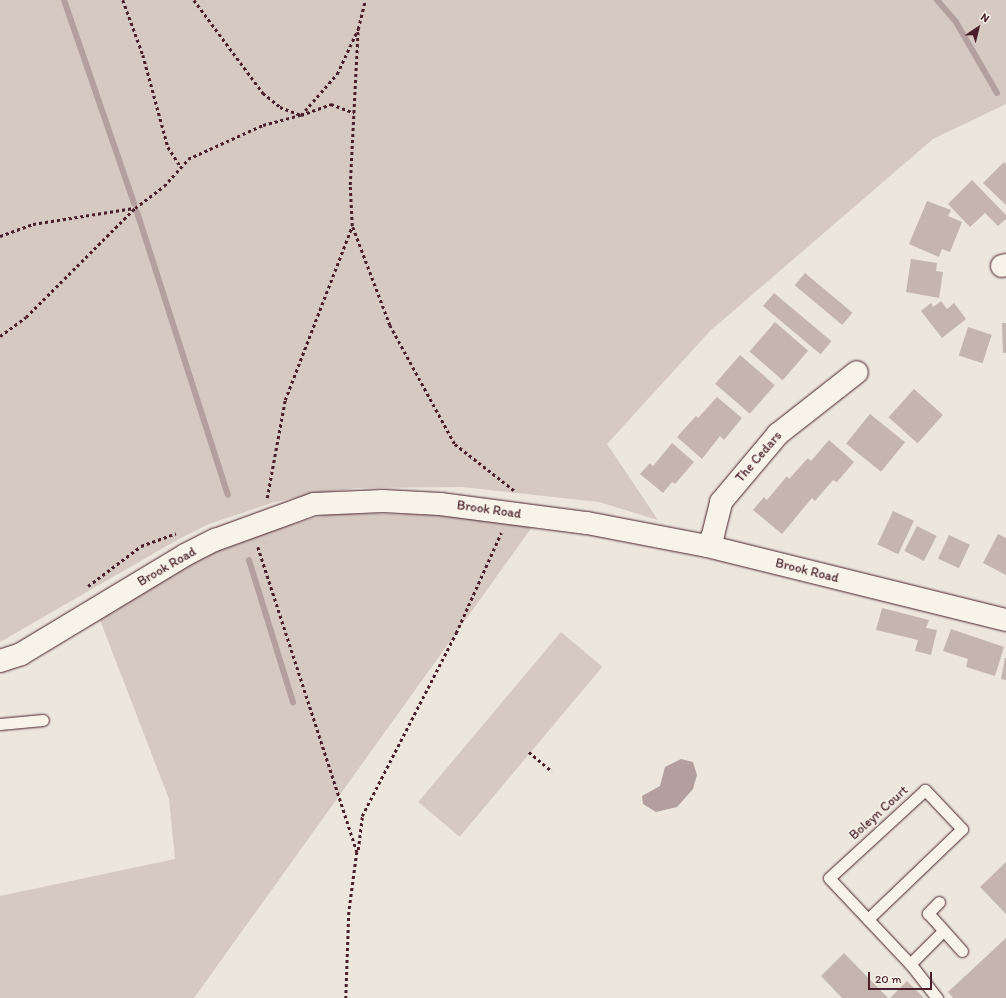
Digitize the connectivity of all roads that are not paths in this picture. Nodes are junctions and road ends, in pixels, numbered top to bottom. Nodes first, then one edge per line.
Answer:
1 (857, 372) dead end
2 (707, 546) junction
3 (1006, 620) edge
4 (0, 661) edge
5 (43, 720) dead end
6 (0, 724) edge
7 (939, 902) dead end
8 (868, 919) junction
9 (943, 931) junction
10 (962, 951) dead end
11 (910, 964) junction
12 (937, 998) edge

1 - 2 street, The Cedars
2 - 3 street, Brook Road
2 - 4 street, Brook Road
5 - 6 lane
7 - 9 lane
8 - 8 lane, Boleyn Court
8 - 11 lane, Boleyn Court
9 - 10 lane
9 - 11 lane
11 - 12 lane, Boleyn Court

